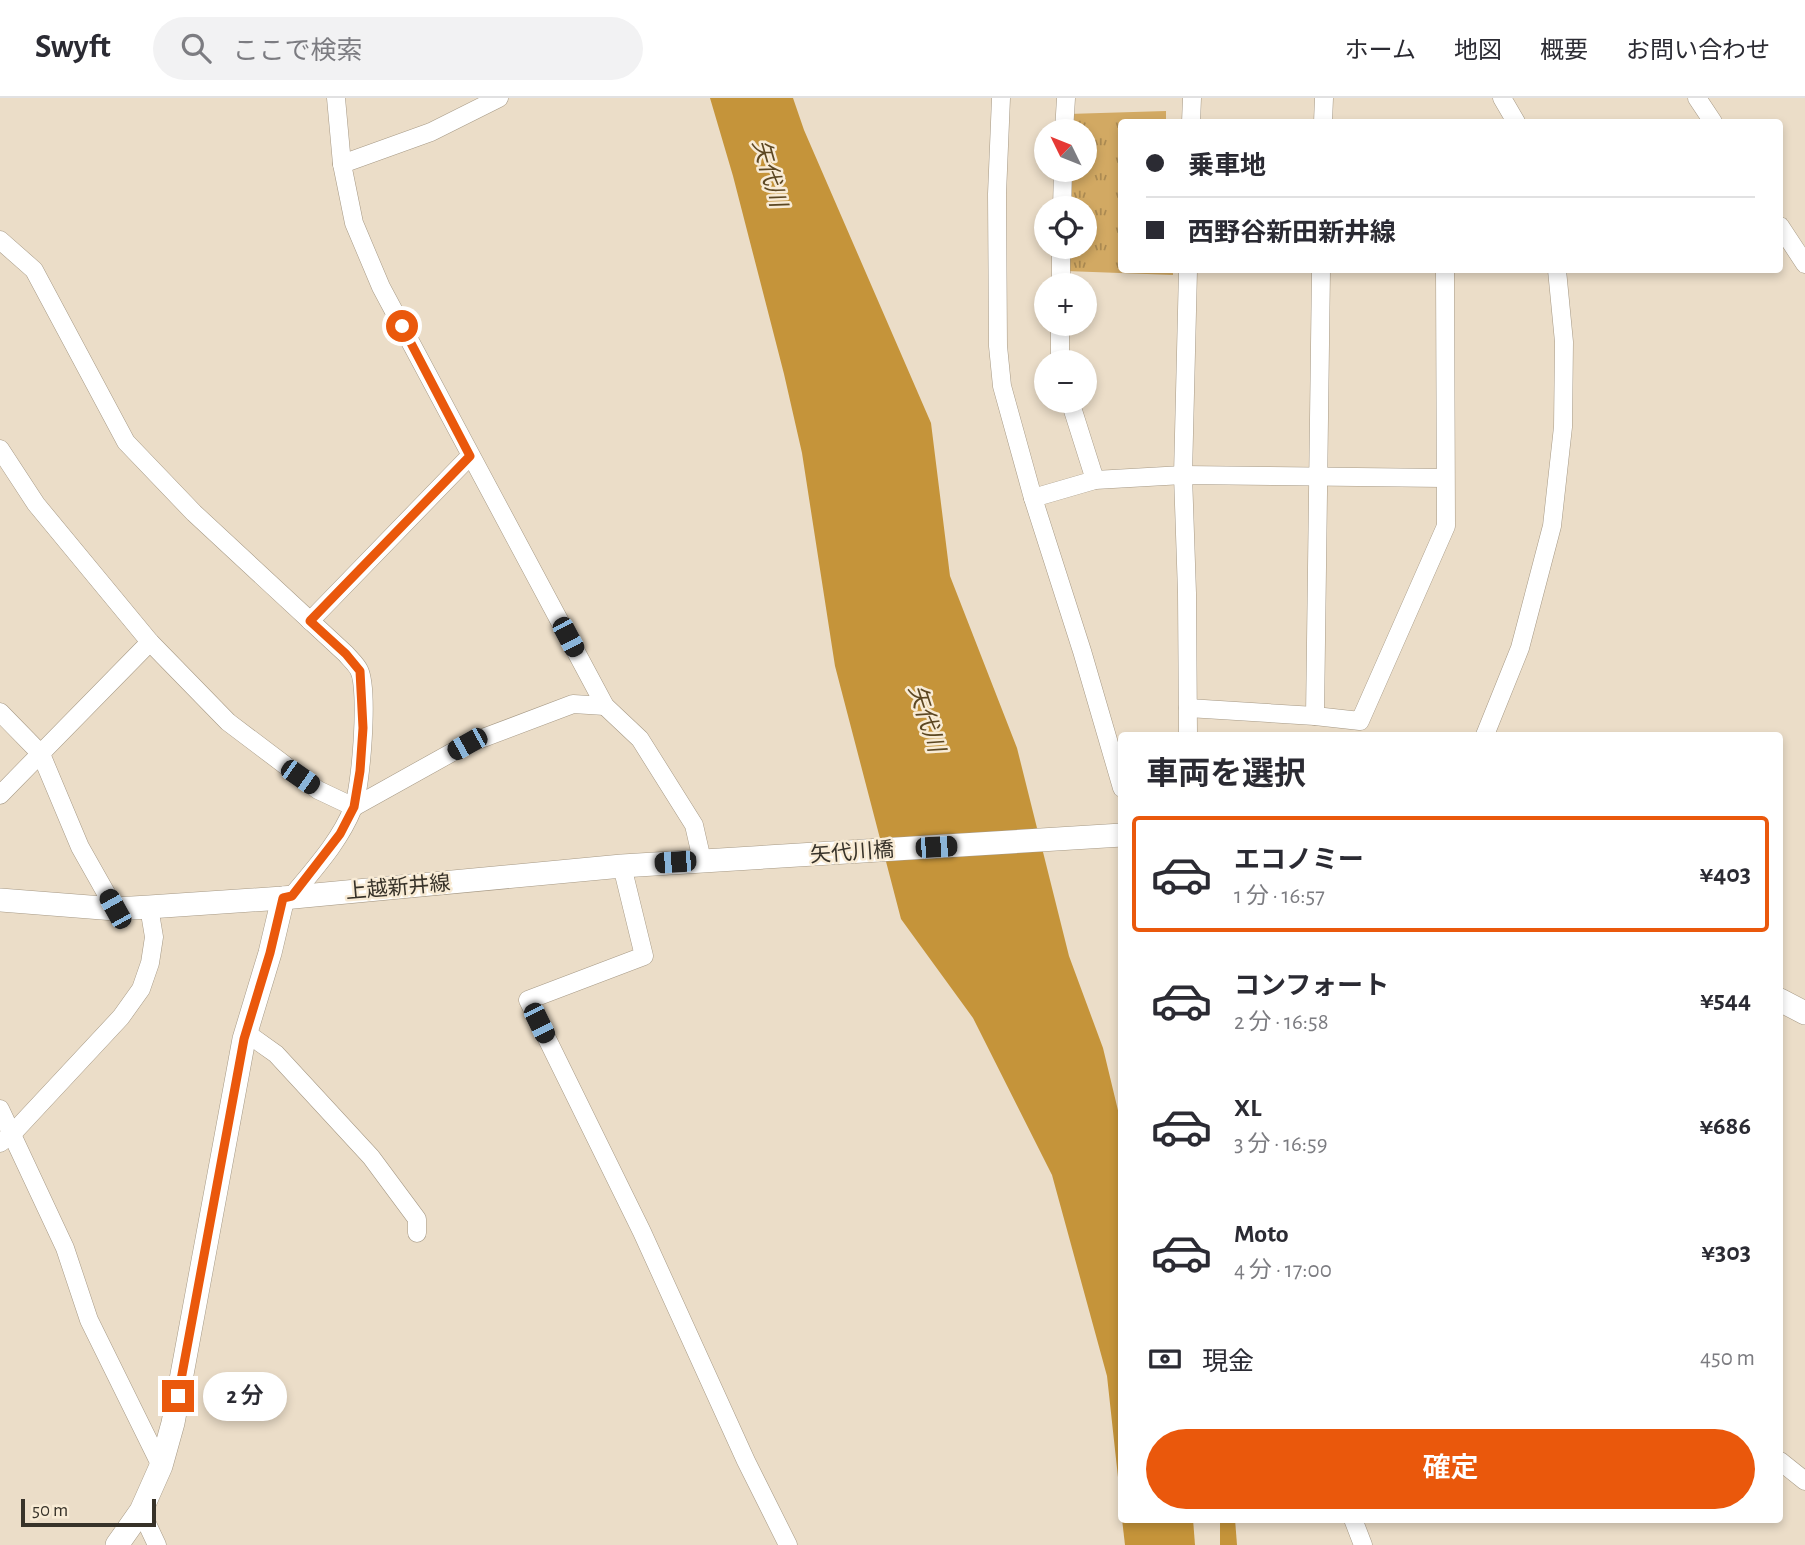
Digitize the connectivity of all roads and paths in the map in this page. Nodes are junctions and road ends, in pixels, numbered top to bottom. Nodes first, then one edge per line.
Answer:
1 (336, 98) edge
2 (499, 98) edge
3 (1001, 98) edge
4 (1066, 98) edge
5 (1192, 98) edge
6 (1324, 98) edge
7 (1502, 98) edge
8 (1697, 98) edge
9 (1065, 119) edge
10 (1191, 119) edge
11 (1323, 119) edge
12 (1514, 119) edge
13 (1711, 119) edge
14 (342, 164) junction
15 (1783, 231) edge
16 (0, 240) edge
17 (1805, 264) edge
18 (1188, 273) edge
19 (1321, 273) edge
20 (1445, 273) edge
21 (1558, 273) edge
22 (1074, 413) edge
23 (0, 449) edge
24 (470, 456) junction
25 (1183, 475) junction
26 (1318, 475) junction
27 (1444, 478) junction
28 (1095, 480) junction
29 (1032, 498) junction
30 (310, 621) junction
31 (150, 642) junction
32 (604, 706) junction
33 (1188, 708) junction
34 (0, 712) edge
35 (1315, 716) junction
36 (1188, 732) edge
37 (1486, 732) edge
38 (41, 754) junction
39 (1118, 774) edge
40 (0, 795) edge
41 (354, 807) junction
42 (1118, 836) edge
43 (753, 858) joint
44 (702, 860) junction
45 (622, 866) junction
46 (288, 897) junction
47 (0, 900) edge
48 (149, 907) junction
49 (115, 909) junction
50 (1783, 1002) edge
51 (1805, 1013) edge
52 (246, 1032) junction
53 (0, 1110) edge
54 (6, 1138) edge
55 (417, 1233) dead end
56 (1783, 1463) edge
57 (160, 1466) junction
58 (1805, 1481) edge
59 (141, 1511) junction
60 (1355, 1523) edge
61 (117, 1545) edge
62 (157, 1545) edge
63 (788, 1545) edge
64 (1363, 1545) edge

1 - 14 street
2 - 14 street
3 - 29 street
4 - 9 street
5 - 10 street
6 - 11 street
7 - 12 street
8 - 13 street
14 - 24 street
15 - 17 street
16 - 30 street
18 - 25 street
19 - 26 street
20 - 27 street
21 - 37 street
22 - 28 street
23 - 31 street
24 - 30 street
24 - 32 street
25 - 26 street
25 - 28 street
25 - 33 street
26 - 27 street
26 - 35 street
27 - 35 street
28 - 29 street
29 - 39 street
30 - 41 street
31 - 38 street
31 - 41 street
32 - 41 street
32 - 44 street
33 - 35 street
33 - 36 street
34 - 38 street
38 - 40 street
38 - 49 street
41 - 46 street
42 - 43 main road, 矢代川橋
43 - 44 main road, 上越新井線
44 - 45 main road, 上越新井線
45 - 46 main road, 上越新井線
45 - 63 street
46 - 48 main road, 上越新井線
46 - 52 main road
47 - 49 main road, 上越新井線
48 - 49 main road, 上越新井線
48 - 54 street
50 - 51 main road
52 - 55 street
52 - 57 main road
53 - 54 street
54 - 57 street
56 - 58 street
57 - 59 main road
59 - 61 main road
59 - 62 street
60 - 64 street

